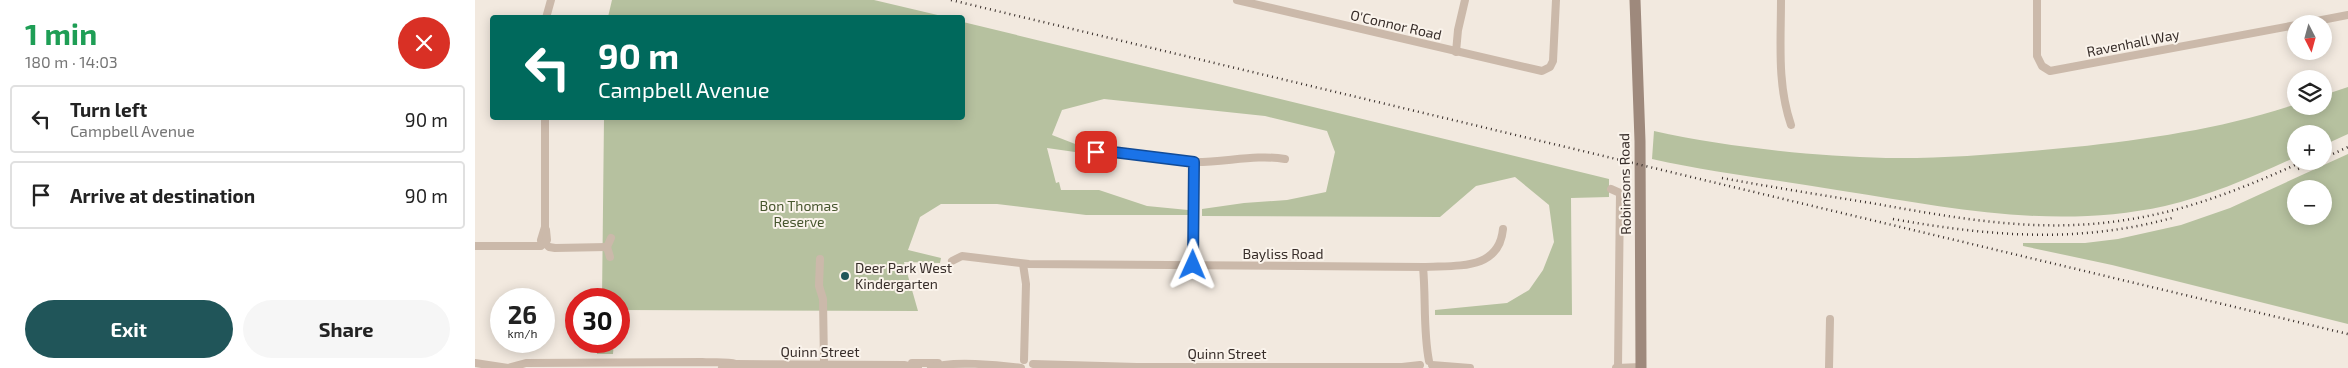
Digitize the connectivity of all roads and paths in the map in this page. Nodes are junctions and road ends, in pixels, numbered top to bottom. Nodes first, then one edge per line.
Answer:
1 (551, 0) edge
2 (1237, 0) edge
3 (1465, 0) edge
4 (1557, 0) edge
5 (1635, 0) edge
6 (1781, 0) edge
7 (2037, 0) edge
8 (547, 15) edge
9 (2348, 15) edge
10 (2333, 18) edge
11 (2287, 27) edge
12 (1452, 52) junction
13 (545, 120) edge
14 (1791, 125) dead end
15 (1096, 152) dead end
16 (1285, 159) dead end
17 (1194, 162) junction
18 (1611, 189) dead end
19 (1503, 229) dead end
20 (611, 238) dead end
21 (545, 241) junction
22 (475, 246) edge
23 (607, 247) junction
24 (610, 256) dead end
25 (820, 259) dead end
26 (952, 261) dead end
27 (1026, 264) junction
28 (1193, 265) junction
29 (1426, 267) junction
30 (1830, 319) dead end
31 (475, 363) edge
32 (824, 364) junction
33 (1028, 365) edge
34 (1426, 365) edge
35 (610, 366) edge
36 (506, 367) edge
37 (716, 367) edge
38 (925, 367) edge
39 (1134, 367) edge
40 (1234, 367) edge
41 (1330, 368) edge
42 (1404, 368) edge
43 (1448, 368) edge
44 (1470, 368) edge
45 (1617, 368) edge
46 (1641, 368) edge
47 (1829, 368) edge

1 - 8 street
2 - 12 street, O'Connor Road
3 - 12 street
4 - 12 street, O'Connor Road
5 - 46 main road, Robinsons Road
6 - 14 street
7 - 11 street, Ravenhall Way
9 - 10 street
13 - 21 street
15 - 17 street
16 - 17 street
17 - 28 street
18 - 45 street, Robinsons Road
19 - 29 street, Bayliss Road
20 - 23 street
21 - 22 street
21 - 23 street
23 - 24 street
25 - 32 street
26 - 27 street, Bayliss Road
27 - 28 street, Bayliss Road
27 - 33 street
28 - 29 street, Bayliss Road
29 - 34 street
30 - 47 street
31 - 36 street, Quinn Street
32 - 37 street, Quinn Street
32 - 38 street, Quinn Street
33 - 38 street, Quinn Street
33 - 39 street, Quinn Street
34 - 42 street, Quinn Street
34 - 43 street, Quinn Street
35 - 36 street, Quinn Street
35 - 37 street, Quinn Street
39 - 40 street, Quinn Street
40 - 41 street, Quinn Street
41 - 42 street, Quinn Street
43 - 44 street, Quinn Street
45 - 46 street

